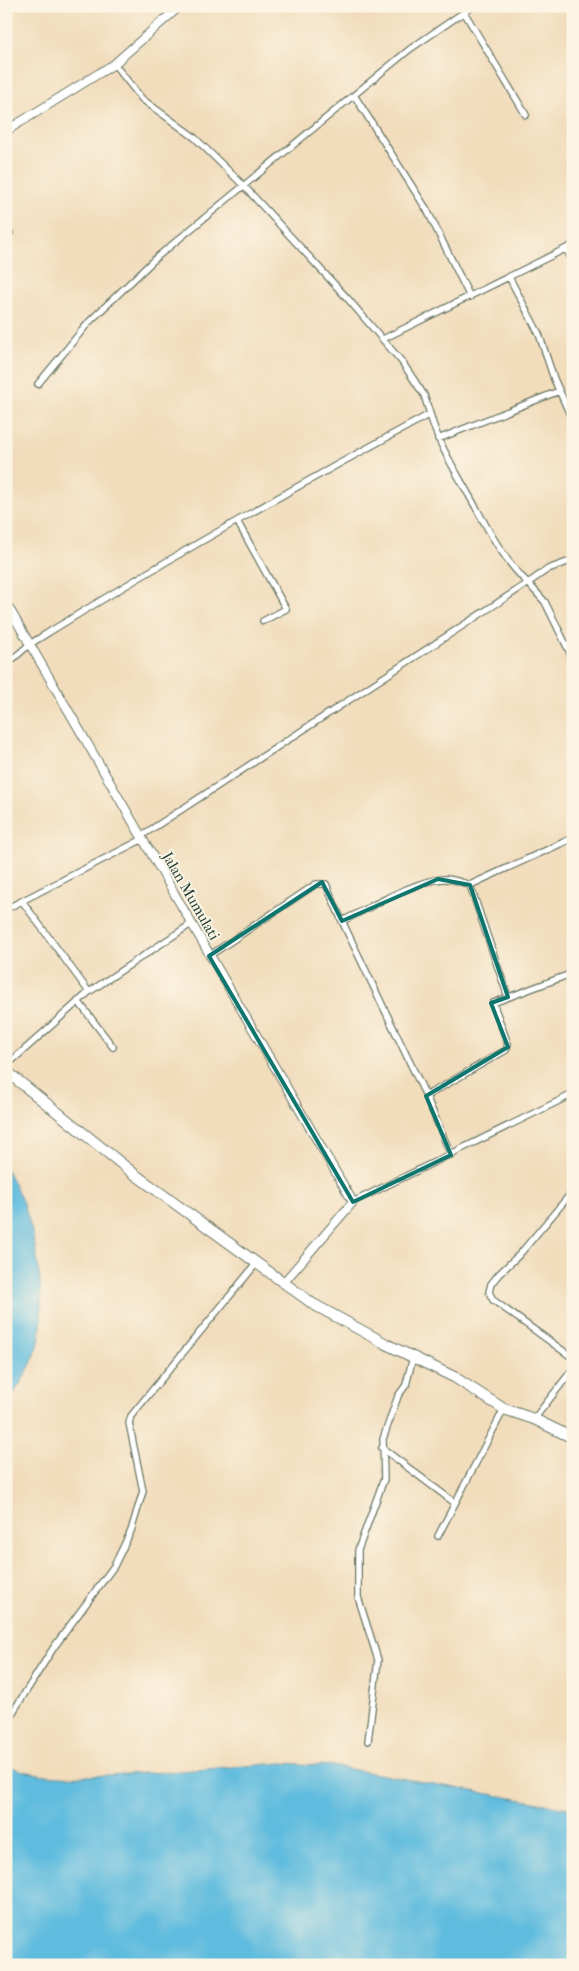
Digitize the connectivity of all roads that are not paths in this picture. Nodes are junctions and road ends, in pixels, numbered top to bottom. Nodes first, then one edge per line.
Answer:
1 (180, 6) edge
2 (473, 6) edge
3 (172, 9) edge
4 (464, 12) junction
5 (114, 64) junction
6 (354, 95) junction
7 (526, 115) dead end
8 (6, 131) edge
9 (244, 186) junction
10 (573, 245) edge
11 (566, 249) junction
12 (573, 261) edge
13 (509, 277) junction
14 (470, 297) junction
15 (383, 338) junction
16 (38, 384) dead end
17 (558, 391) junction
18 (430, 414) junction
19 (573, 420) edge
20 (438, 439) junction
21 (237, 521) junction
22 (573, 560) edge
23 (528, 583) junction
24 (6, 602) edge
25 (263, 622) dead end
26 (30, 644) junction
27 (573, 659) edge
28 (6, 665) edge
29 (142, 838) junction
30 (573, 838) edge
31 (470, 884) junction
32 (22, 901) junction
33 (6, 910) edge
34 (342, 921) junction
35 (191, 924) junction
36 (209, 956) junction
37 (573, 973) edge
38 (89, 992) junction
39 (508, 996) junction
40 (78, 1001) junction
41 (113, 1047) dead end
42 (6, 1066) edge
43 (6, 1071) edge
44 (573, 1094) edge
45 (426, 1096) junction
46 (450, 1155) junction
47 (573, 1191) edge
48 (353, 1202) junction
49 (256, 1264) junction
50 (284, 1282) junction
51 (413, 1357) junction
52 (573, 1358) edge
53 (573, 1369) edge
54 (504, 1409) junction
55 (534, 1419) junction
56 (573, 1438) edge
57 (382, 1448) junction
58 (455, 1503) junction
59 (438, 1536) dead end
60 (6, 1723) edge
61 (368, 1741) dead end

1 - 3 street
2 - 4 street
3 - 5 street
4 - 6 street
4 - 7 street
5 - 8 street
5 - 9 street
6 - 9 street
6 - 14 street
9 - 15 street
9 - 16 street
10 - 11 street
11 - 12 street
11 - 13 street
13 - 14 street
13 - 17 street
14 - 15 street
15 - 18 street
17 - 19 street
17 - 20 street
18 - 20 street
18 - 21 street
20 - 23 street
21 - 25 street
21 - 26 street
22 - 23 street
23 - 27 street
23 - 29 street
24 - 26 street, Jalan Mumulati
26 - 28 street
26 - 29 street, Jalan Mumulati
29 - 32 street
29 - 35 street, Jalan Mumulati
30 - 31 street
31 - 34 street
31 - 39 street
32 - 33 street
32 - 38 street
34 - 36 street
34 - 45 street
35 - 36 street, Jalan Mumulati
35 - 38 street
36 - 48 street, Jalan Mumulati
37 - 39 street
38 - 40 street
39 - 45 street
40 - 41 street
40 - 42 street
43 - 49 highway
44 - 46 street
45 - 46 street
46 - 48 street
47 - 52 street
48 - 50 street
49 - 50 highway
49 - 60 street
50 - 51 highway
51 - 54 highway
51 - 57 street
53 - 55 street
54 - 55 highway
54 - 58 street
55 - 56 highway
57 - 58 street
57 - 61 street
58 - 59 street

